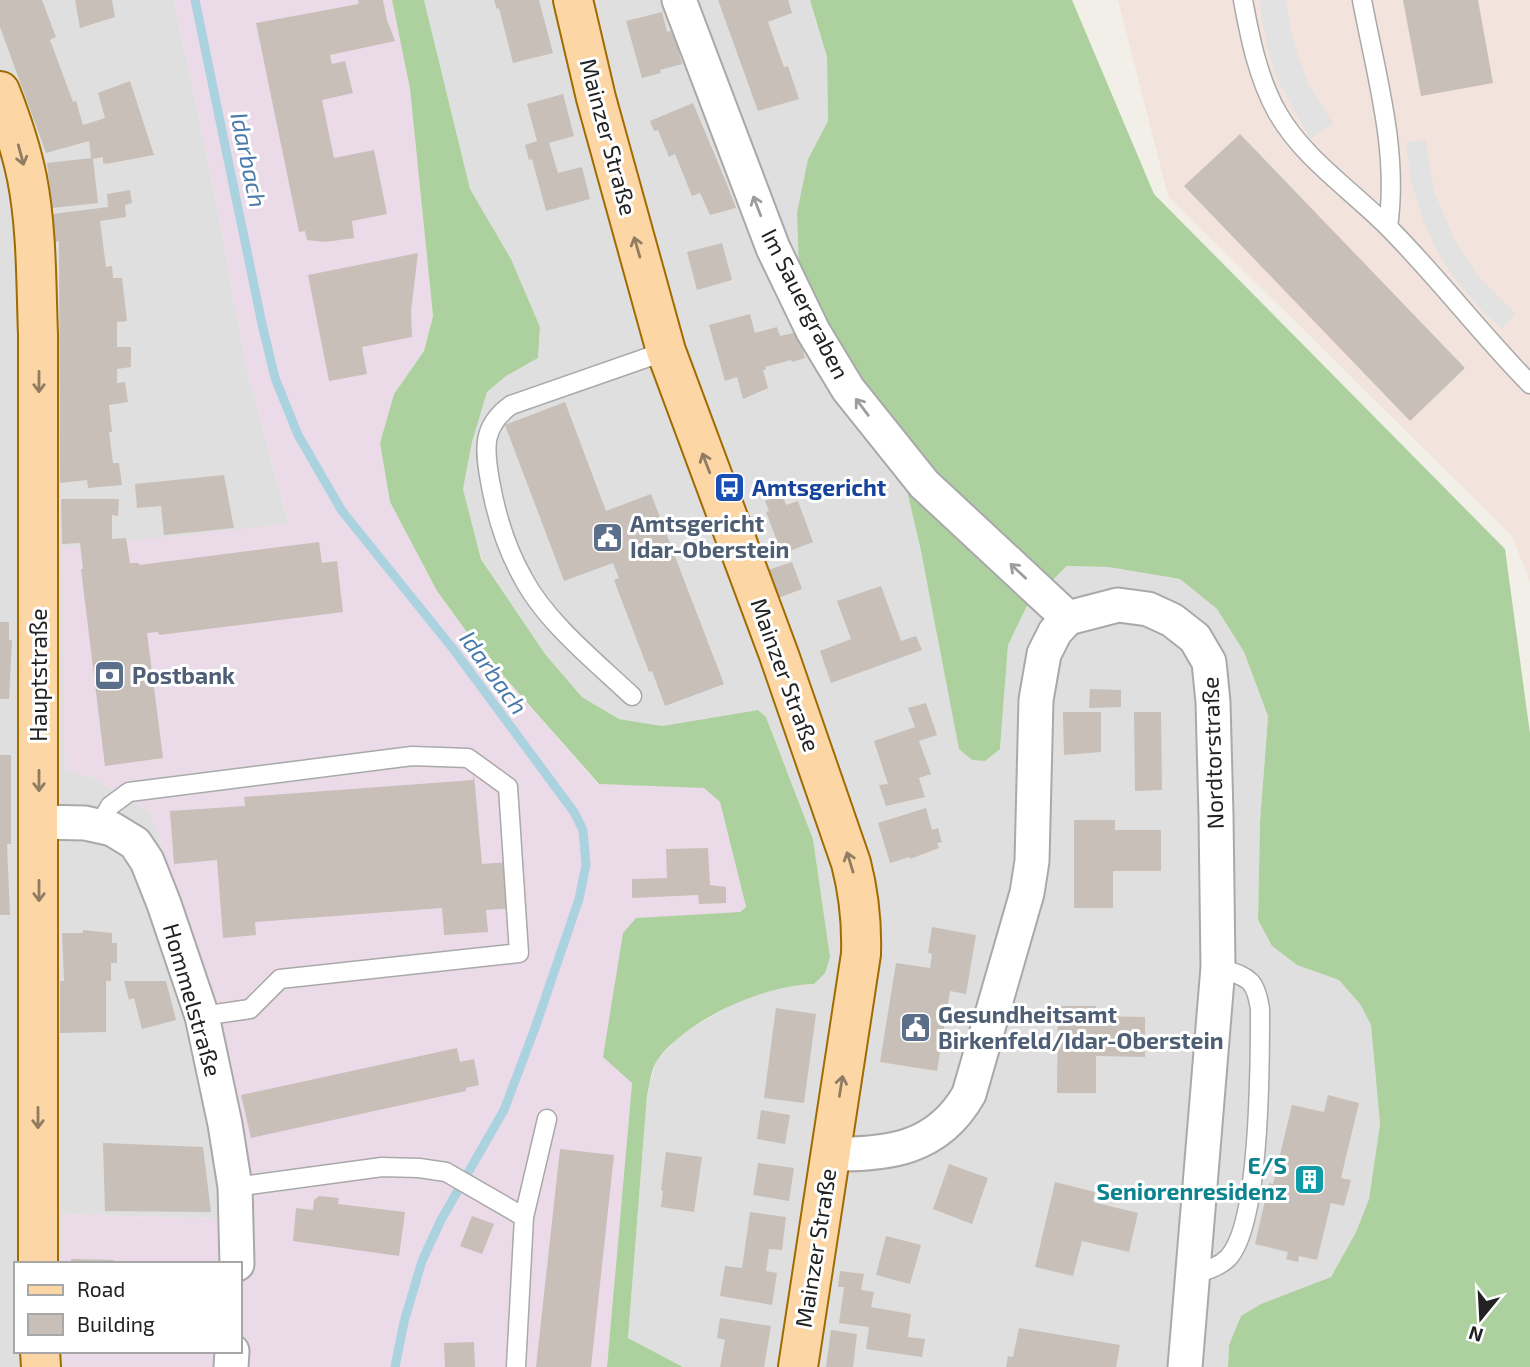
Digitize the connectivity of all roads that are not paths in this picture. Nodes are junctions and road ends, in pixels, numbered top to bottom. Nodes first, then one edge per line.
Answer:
1 (573, 0) edge
2 (678, 0) edge
3 (1243, 0) edge
4 (1362, 0) edge
5 (0, 91) edge
6 (1388, 227) junction
7 (666, 351) junction
8 (1530, 384) edge
9 (1068, 618) junction
10 (632, 696) dead end
11 (39, 822) junction
12 (99, 826) junction
13 (1218, 967) junction
14 (202, 1016) junction
15 (547, 1118) dead end
16 (831, 1154) junction
17 (235, 1187) junction
18 (524, 1217) junction
19 (38, 1262) edge
20 (237, 1262) edge
21 (1194, 1274) junction
22 (516, 1367) edge
23 (798, 1367) edge
24 (1185, 1367) edge

7 -> 1 main road, Mainzer Straße
9 -> 2 street, Im Sauergraben
3 - 6 lane
4 - 6 lane
5 -> 11 main road, Hauptstraße
6 - 8 lane
7 - 10 lane
16 -> 7 main road, Mainzer Straße
9 - 13 street, Nordtorstraße
9 - 16 street
11 - 12 street, Hommelstraße
11 -> 19 main road, Hauptstraße
12 - 14 street, Hommelstraße
12 - 14 lane
13 - 21 street, Nordtorstraße
13 - 21 lane
14 - 17 street, Hommelstraße
15 - 18 lane
16 - 23 main road, Mainzer Straße
17 - 18 lane
17 - 20 street, Hommelstraße
18 - 22 lane
21 - 24 street, Nordtorstraße

